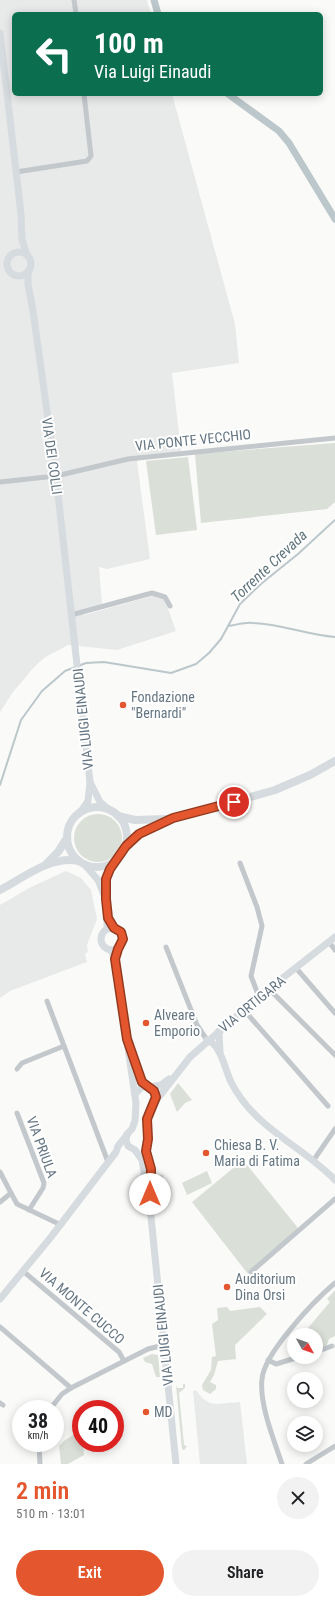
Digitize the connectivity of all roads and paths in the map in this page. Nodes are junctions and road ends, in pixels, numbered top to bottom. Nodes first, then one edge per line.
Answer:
1 (74, 0) edge
2 (76, 12) edge
3 (0, 33) edge
4 (84, 96) edge
5 (16, 172) junction
6 (21, 233) junction
7 (14, 253) junction
8 (27, 255) junction
9 (28, 271) junction
10 (16, 275) junction
11 (30, 298) junction
12 (335, 438) edge
13 (56, 476) junction
14 (0, 482) edge
15 (170, 606) dead end
16 (71, 615) junction
17 (75, 657) joint
18 (335, 761) edge
19 (90, 782) junction
20 (108, 809) junction
21 (80, 813) junction
22 (118, 816) junction
23 (173, 818) junction
24 (67, 838) junction
25 (126, 846) junction
26 (116, 861) junction
27 (82, 863) junction
28 (240, 863) dead end
29 (43, 867) junction
30 (0, 890) edge
31 (106, 899) junction
32 (111, 929) junction
33 (335, 937) edge
34 (329, 942) junction
35 (166, 947) dead end
36 (114, 949) junction
37 (335, 950) edge
38 (296, 968) junction
39 (269, 989) junction
40 (259, 997) junction
41 (47, 1001) dead end
42 (243, 1009) junction
43 (335, 1013) edge
44 (219, 1031) junction
45 (127, 1039) junction
46 (207, 1040) junction
47 (64, 1046) junction
48 (220, 1054) junction
49 (335, 1055) edge
50 (17, 1069) dead end
51 (174, 1076) junction
52 (148, 1087) junction
53 (135, 1094) junction
54 (156, 1100) junction
55 (136, 1103) junction
56 (328, 1106) dead end
57 (151, 1107) junction
58 (17, 1113) dead end
59 (335, 1130) edge
60 (130, 1132) junction
61 (146, 1133) junction
62 (146, 1146) junction
63 (133, 1149) junction
64 (116, 1152) junction
65 (313, 1161) junction
66 (108, 1162) junction
67 (0, 1172) edge
68 (335, 1180) edge
69 (11, 1193) junction
70 (335, 1199) edge
71 (0, 1202) edge
72 (150, 1207) junction
73 (29, 1210) junction
74 (61, 1225) junction
75 (23, 1271) junction
76 (251, 1272) dead end
77 (335, 1283) edge
78 (0, 1299) edge
79 (0, 1328) edge
80 (164, 1345) junction
81 (332, 1346) dead end
82 (323, 1349) edge
83 (268, 1360) junction
84 (124, 1361) junction
85 (287, 1361) edge
86 (71, 1388) junction
87 (57, 1400) edge
88 (335, 1446) edge
89 (39, 1452) edge
90 (40, 1464) edge
91 (176, 1464) edge
92 (282, 1464) edge
93 (306, 1464) edge

1 - 2 street
3 - 5 street, VIA DEI COLLI
4 - 5 street
5 - 6 street, VIA DEI COLLI
6 - 7 street, VIA DEI COLLI
6 - 8 street, VIA DEI COLLI
7 - 8 street
7 - 10 street, VIA DEI COLLI
8 - 9 street, VIA DEI COLLI
9 - 10 street
9 - 11 street, VIA DEI COLLI
10 - 11 street, VIA DEI COLLI
11 - 13 street, VIA DEI COLLI
12 - 13 street, VIA PONTE VECCHIO
13 - 14 street, VIA PONTE VECCHIO
13 - 16 street, VIA DEI COLLI
15 - 16 street
16 - 17 street, VIA DEI COLLI
17 - 19 street, VIA LUIGI EINAUDI
18 - 23 main road
19 - 20 street, VIA LUIGI EINAUDI
19 - 21 street, VIA LUIGI EINAUDI
20 - 21 main road
20 - 22 main road
21 - 24 main road
22 - 23 main road
22 - 25 main road
23 - 25 main road
24 - 27 main road
24 - 29 main road
25 - 26 main road
26 - 27 main road
26 - 31 street, VIA LUIGI EINAUDI
27 - 29 main road
27 - 31 street, VIA LUIGI EINAUDI
28 - 40 street
29 - 30 main road
31 - 32 street, VIA LUIGI EINAUDI
32 - 36 street, VIA LUIGI EINAUDI
32 - 36 street
33 - 34 street, VIA ORTIGARA
34 - 37 street
34 - 38 street, VIA ORTIGARA
35 - 46 street
36 - 45 street, VIA LUIGI EINAUDI
38 - 39 street, VIA ORTIGARA
38 - 43 street
39 - 40 street, VIA ORTIGARA
39 - 49 street
40 - 42 street, VIA ORTIGARA
41 - 47 street
42 - 44 street, VIA ORTIGARA
42 - 56 street
44 - 46 street, VIA ORTIGARA
44 - 48 street
45 - 52 street, VIA LUIGI EINAUDI
45 - 53 street, VIA LUIGI EINAUDI
46 - 48 street
46 - 51 street, VIA ORTIGARA
47 - 50 street
47 - 66 street
48 - 65 street
51 - 52 street, VIA ORTIGARA
51 - 54 street, VIA ORTIGARA
52 - 53 street
52 - 54 street, VIA LUIGI EINAUDI
53 - 55 street, VIA LUIGI EINAUDI
54 - 57 street, VIA LUIGI EINAUDI
55 - 57 street
55 - 60 street, VIA LUIGI EINAUDI
57 - 61 street, VIA LUIGI EINAUDI
58 - 73 street, VIA PRIULA
59 - 65 street
60 - 61 street
60 - 63 street, VIA LUIGI EINAUDI
60 - 64 street
61 - 62 street, VIA LUIGI EINAUDI
62 - 63 street
62 - 72 street, VIA LUIGI EINAUDI
63 - 64 street
63 - 72 street, VIA LUIGI EINAUDI
64 - 66 street
65 - 68 street
66 - 74 street
67 - 69 street
69 - 71 street
69 - 73 street
70 - 76 street
72 - 80 street, VIA LUIGI EINAUDI
73 - 74 street
74 - 75 street
75 - 78 street
75 - 84 street, VIA MONTE CUCCO
77 - 83 street
79 - 86 street
80 - 84 street
80 - 91 street, VIA LUIGI EINAUDI
81 - 82 street
83 - 85 street
83 - 92 street
84 - 86 street
86 - 87 street
88 - 93 street
89 - 90 street

